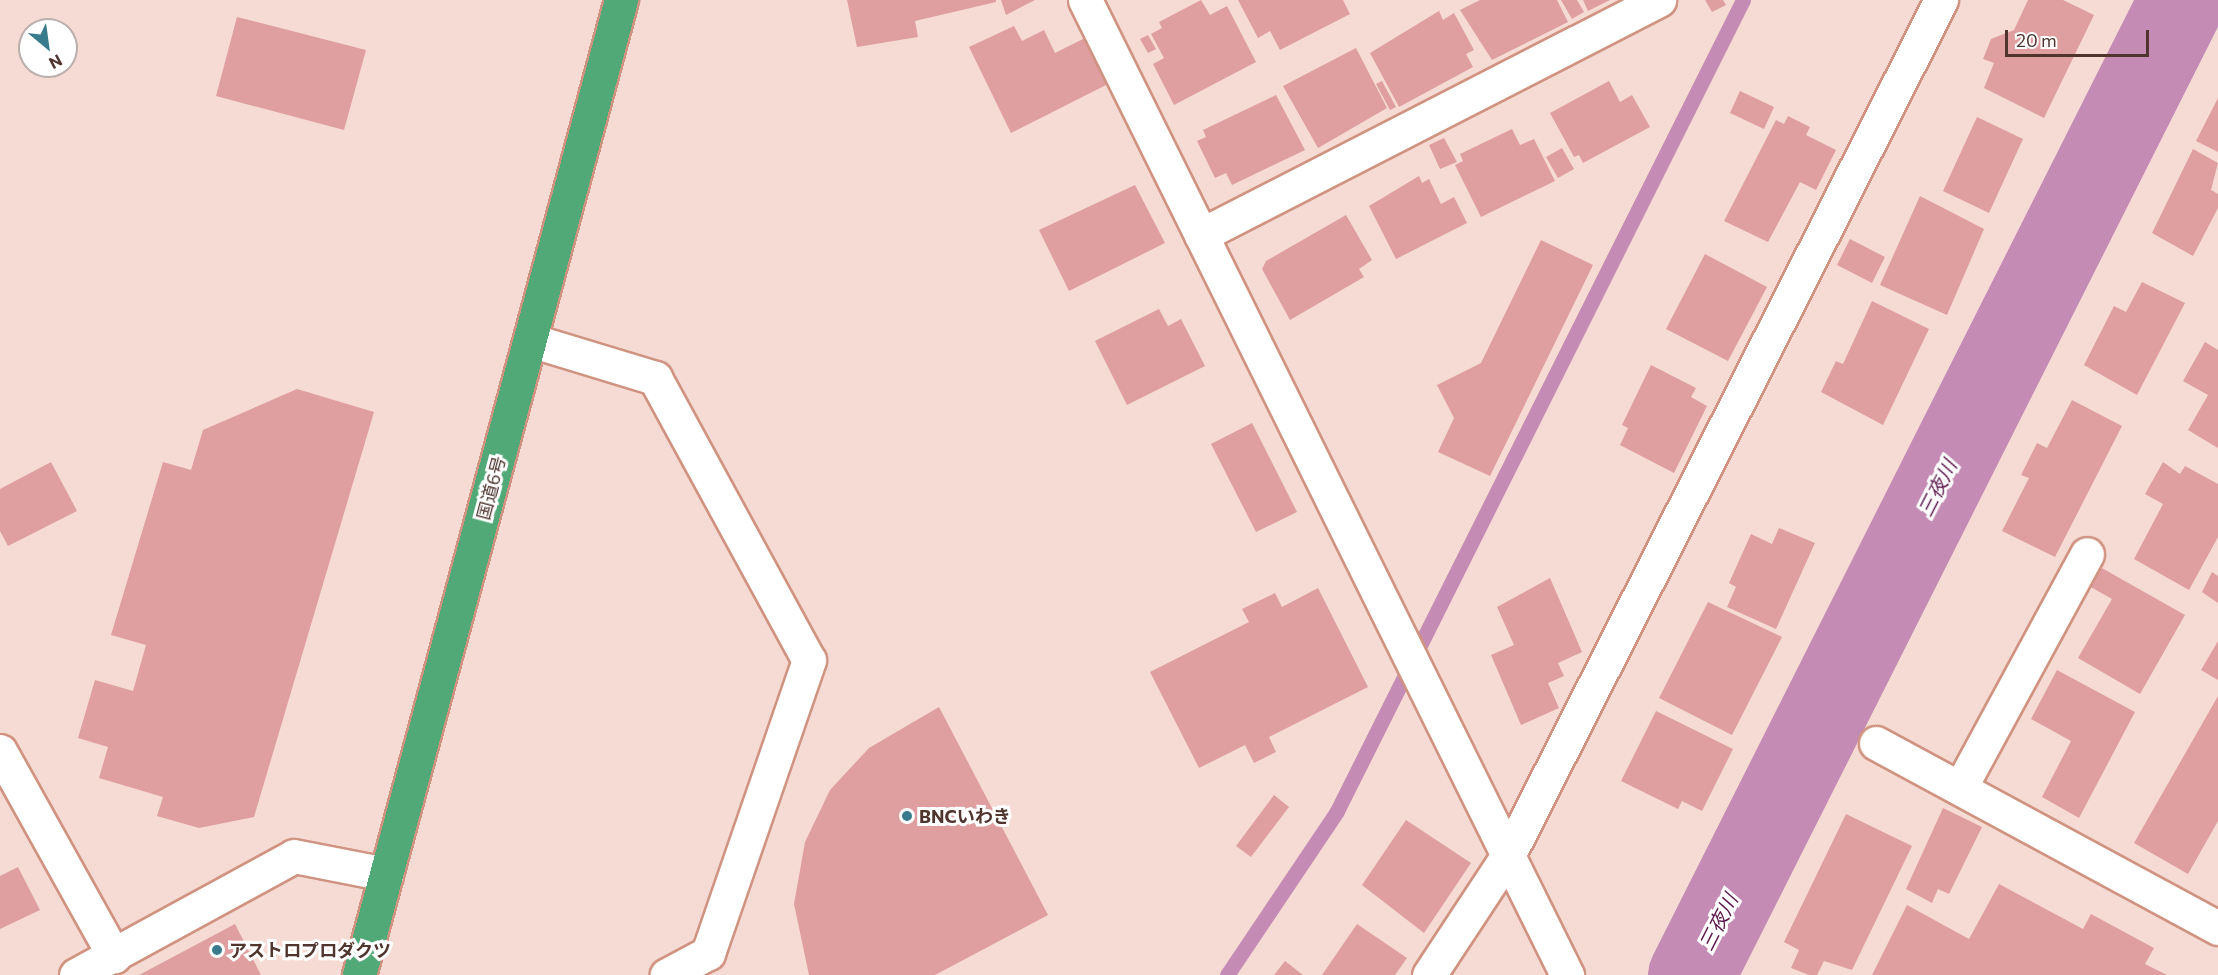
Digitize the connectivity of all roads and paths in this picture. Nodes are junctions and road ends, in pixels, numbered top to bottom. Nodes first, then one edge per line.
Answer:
1 (1659, 0) edge
2 (1941, 0) edge
3 (1089, 2) edge
4 (619, 3) edge
5 (1201, 235) junction
6 (531, 340) junction
7 (2087, 554) dead end
8 (1876, 743) dead end
9 (0, 751) edge
10 (1960, 788) junction
11 (1510, 852) junction
12 (386, 874) junction
13 (2218, 928) edge
14 (114, 956) junction
15 (76, 975) edge
16 (359, 975) edge
17 (667, 975) edge
18 (1429, 975) edge
19 (1568, 975) edge

1 - 5 street
2 - 11 street
3 - 5 street
4 - 6 highway, 国道6号
5 - 11 street
6 - 12 highway, 国道6号
6 - 17 street
7 - 10 street
8 - 10 street
9 - 14 street
10 - 13 street
11 - 18 street
11 - 19 street
12 - 14 street
12 - 16 highway, 国道6号
14 - 15 street

